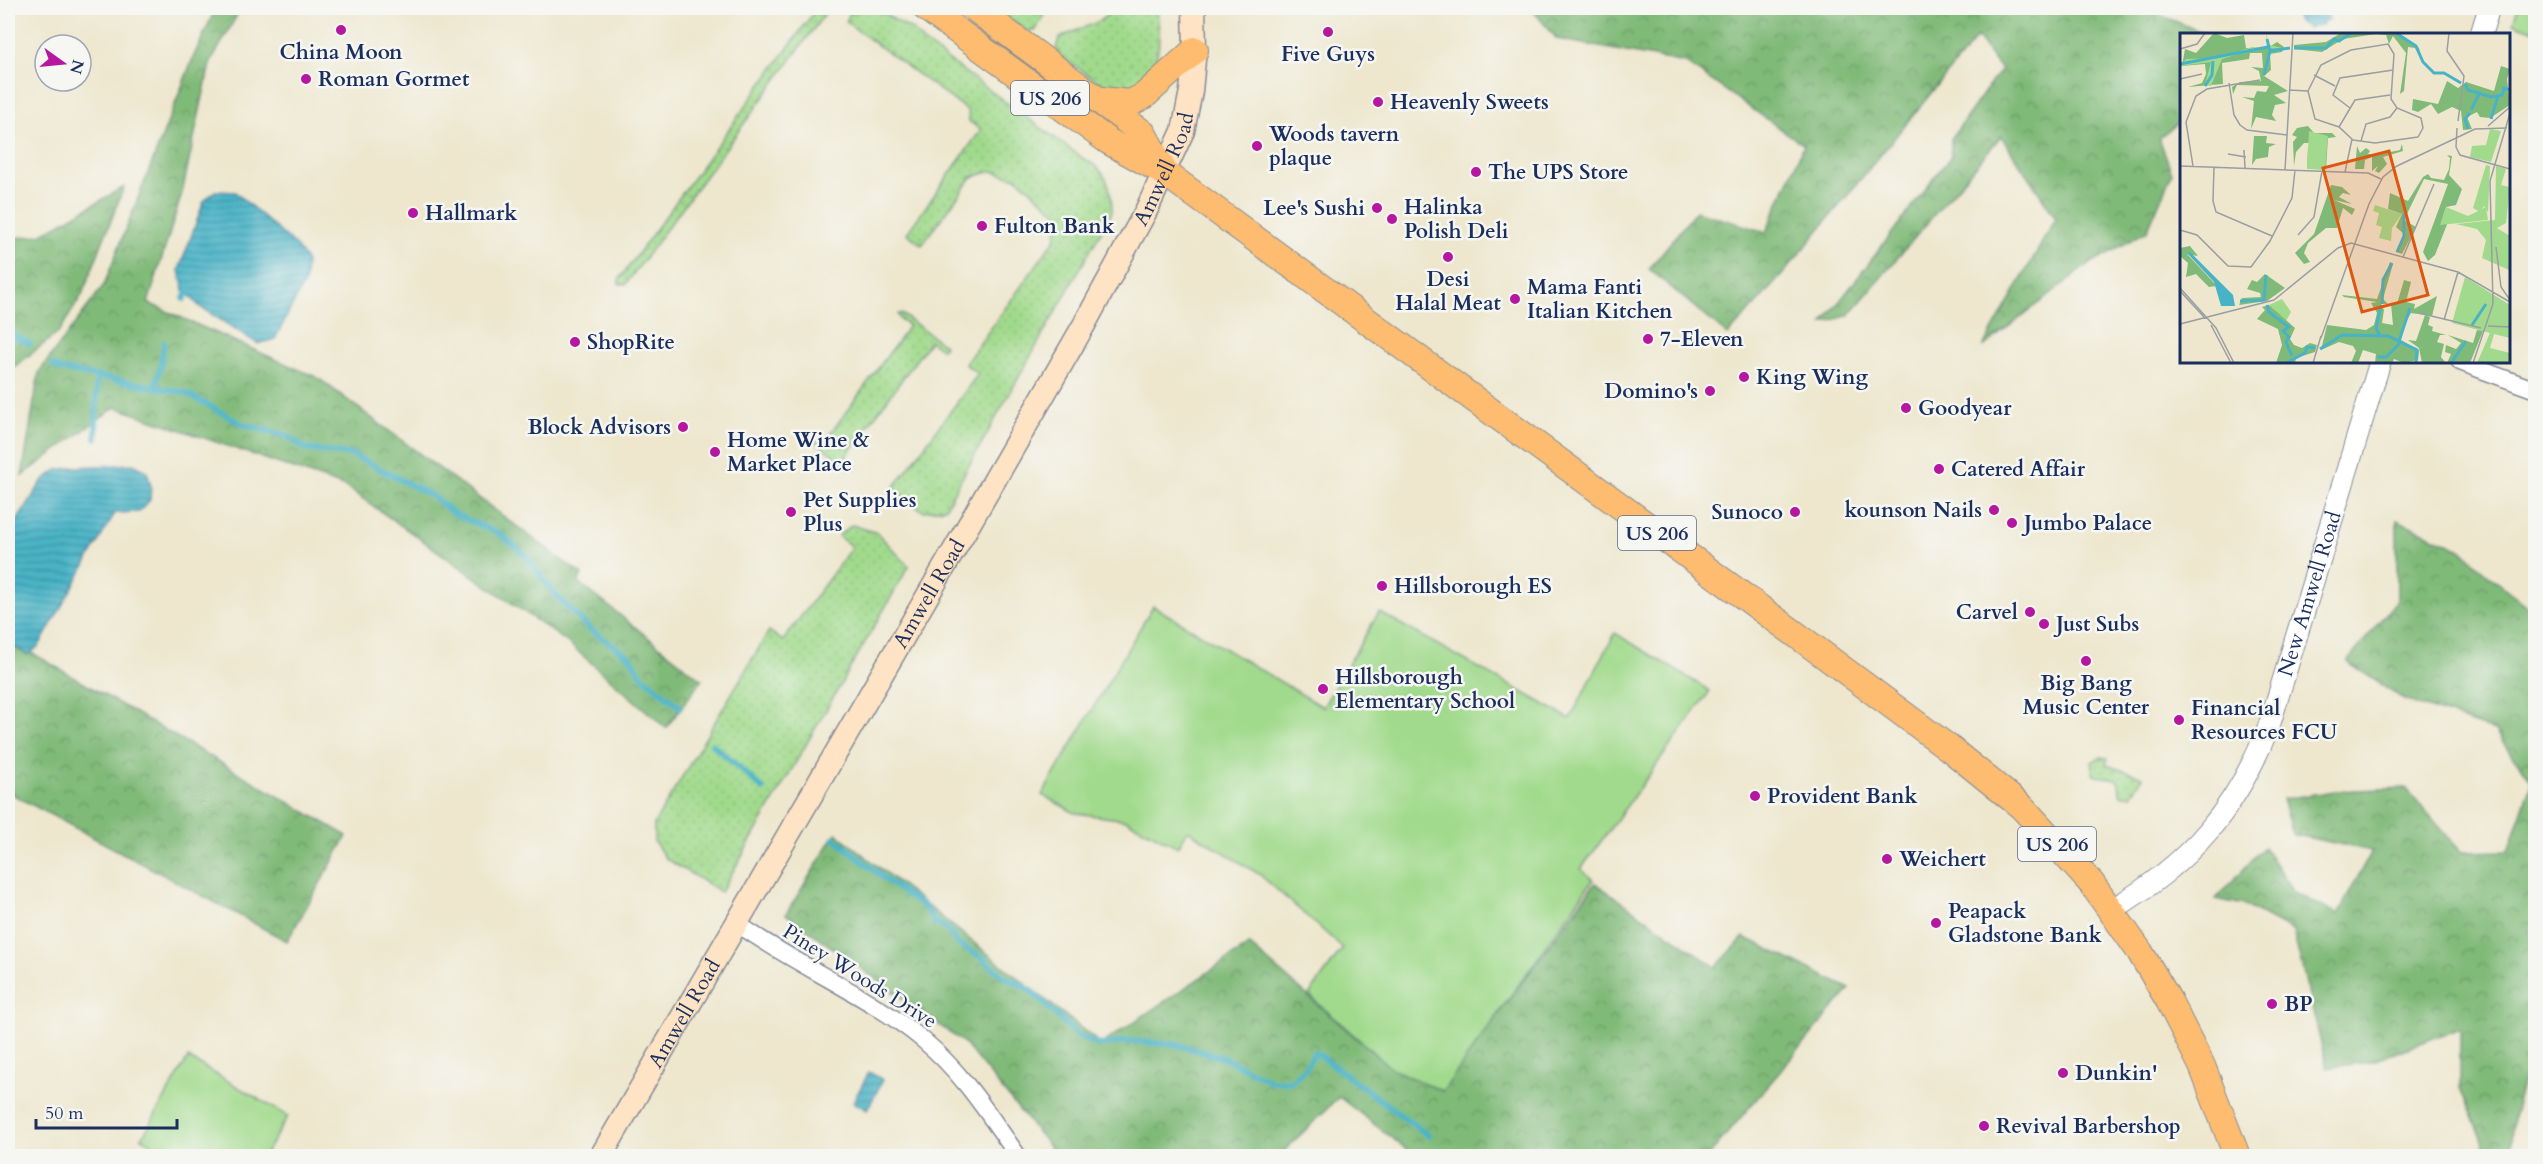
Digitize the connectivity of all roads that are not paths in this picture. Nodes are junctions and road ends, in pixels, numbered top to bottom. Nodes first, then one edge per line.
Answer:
1 (926, 8) edge
2 (974, 8) edge
3 (1194, 8) edge
4 (2489, 8) edge
5 (2481, 33) edge
6 (1195, 50) junction
7 (1102, 100) junction
8 (1165, 173) junction
9 (2380, 363) edge
10 (2463, 363) edge
11 (2535, 390) edge
12 (2111, 910) junction
13 (738, 924) junction
14 (601, 1156) edge
15 (1018, 1156) edge
16 (2237, 1156) edge

1 - 8 main road, US 206
2 - 7 main road, US 206
3 - 6 main road, Amwell Road
4 - 5 street
6 - 7 main road
6 - 8 main road, Amwell Road
7 - 8 main road, US 206
8 - 12 main road, US 206
8 - 13 main road, Amwell Road
9 - 12 street, New Amwell Road
10 - 11 street
12 - 16 main road, US 206
13 - 14 main road, Amwell Road
13 - 15 street, Piney Woods Drive

